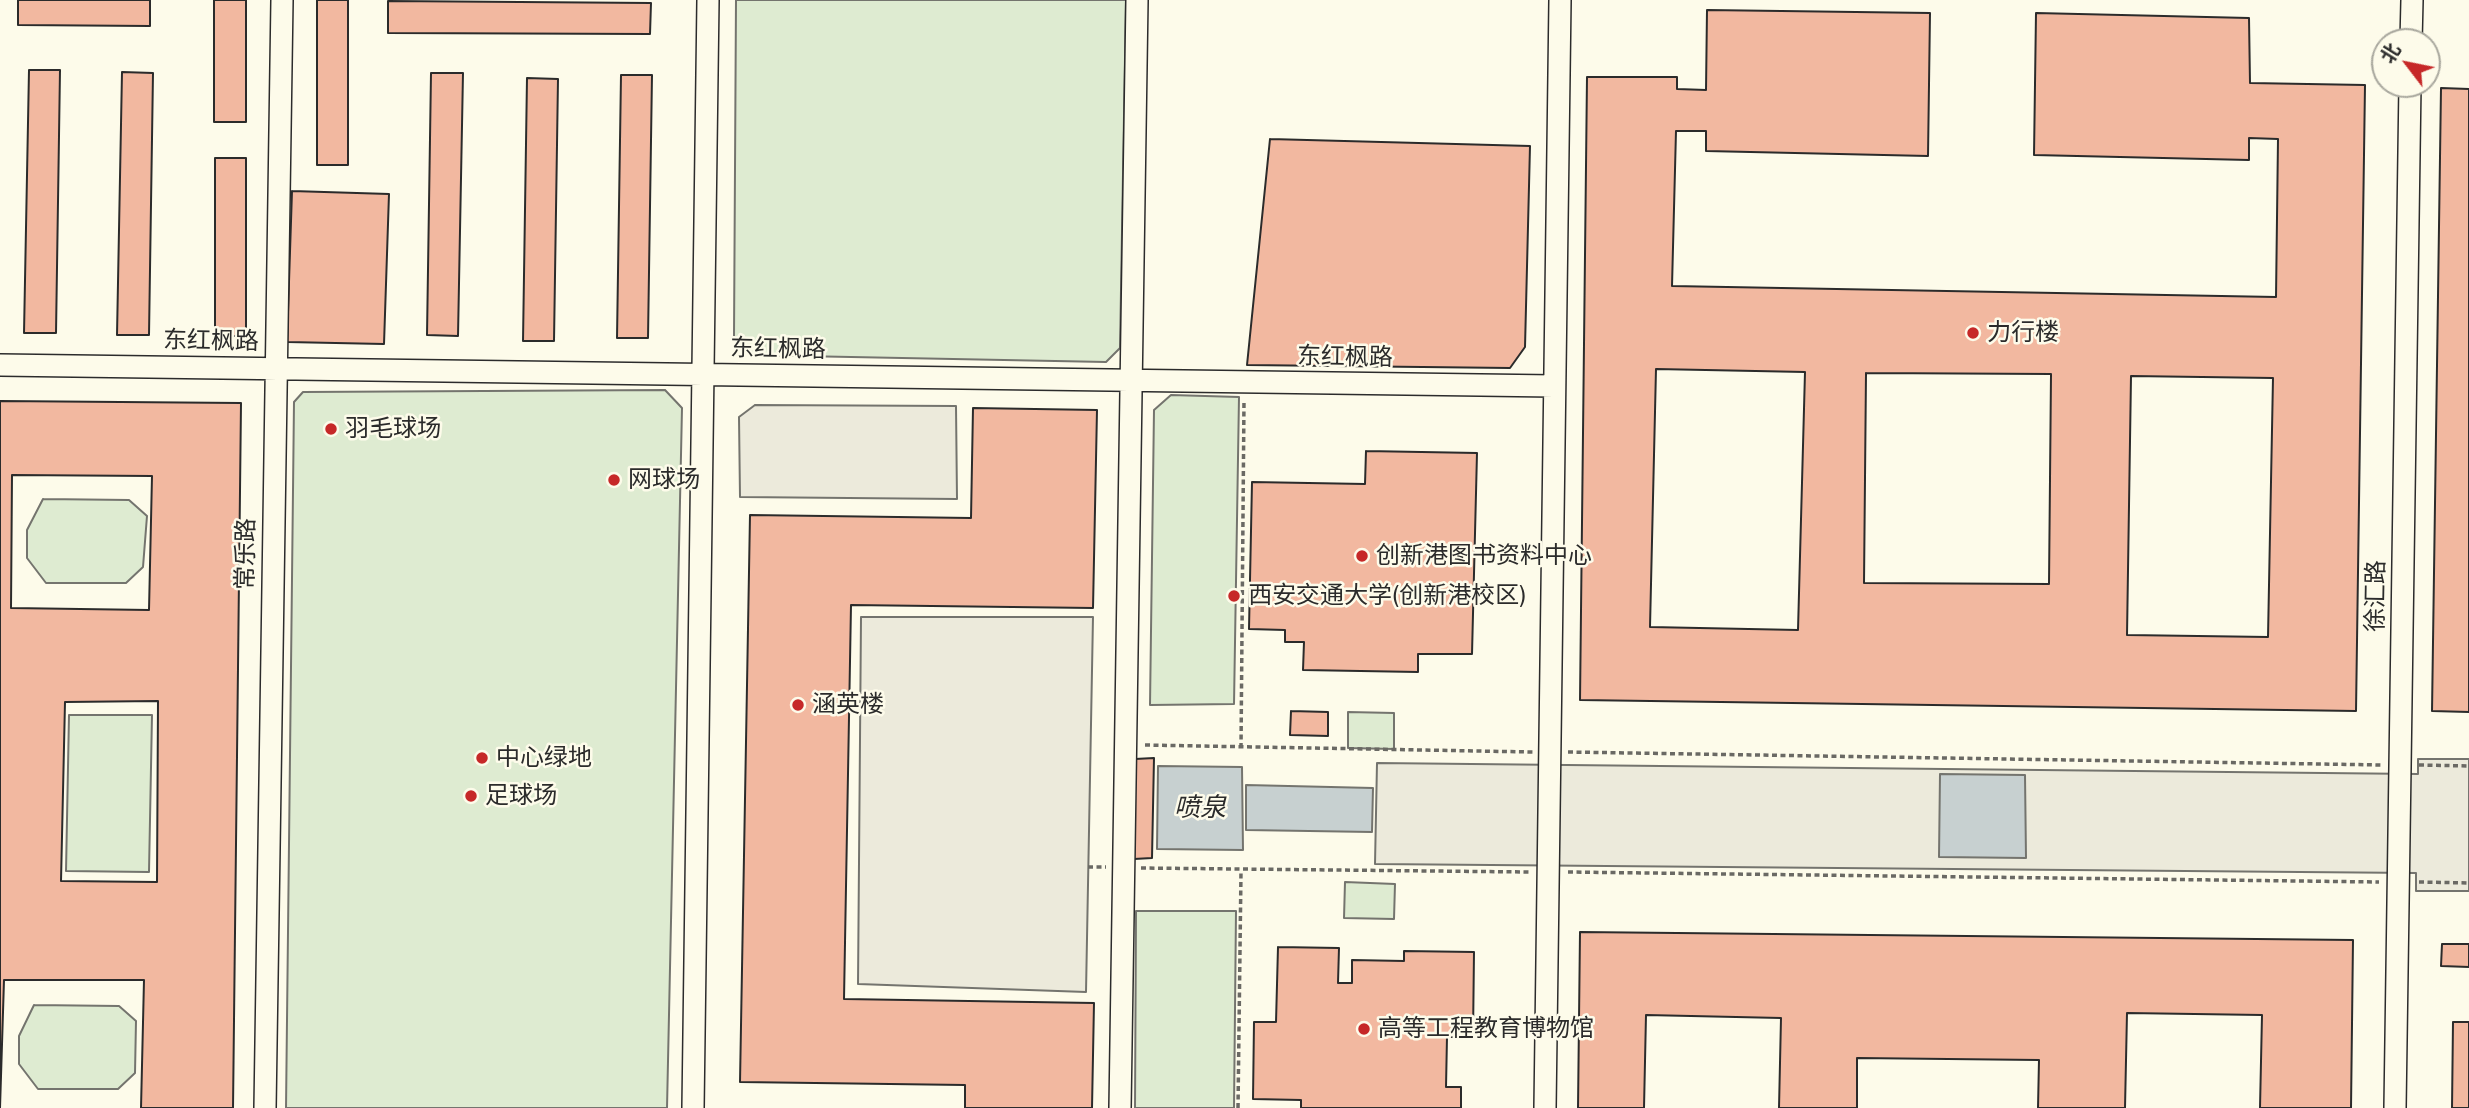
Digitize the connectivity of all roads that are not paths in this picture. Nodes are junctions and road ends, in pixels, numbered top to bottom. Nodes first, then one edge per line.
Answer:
1 (282, 0) edge
2 (709, 0) edge
3 (1137, 0) edge
4 (1560, 0) edge
5 (2412, 0) edge
6 (2411, 28) edge
7 (2410, 98) edge
8 (0, 365) edge
9 (274, 368) junction
10 (703, 374) junction
11 (1130, 380) junction
12 (1554, 386) junction
13 (265, 1108) edge
14 (693, 1108) edge
15 (1121, 1108) edge
16 (1545, 1108) edge
17 (2395, 1108) edge

1 - 9 street, 常乐路
2 - 10 street
3 - 11 street
4 - 12 street
5 - 6 street
7 - 17 street, 徐汇路
8 - 9 street, 东红枫路
9 - 10 street, 东红枫路
9 - 13 street, 常乐路
10 - 11 street, 东红枫路
10 - 14 street
11 - 12 street, 东红枫路
11 - 15 street
12 - 16 street

